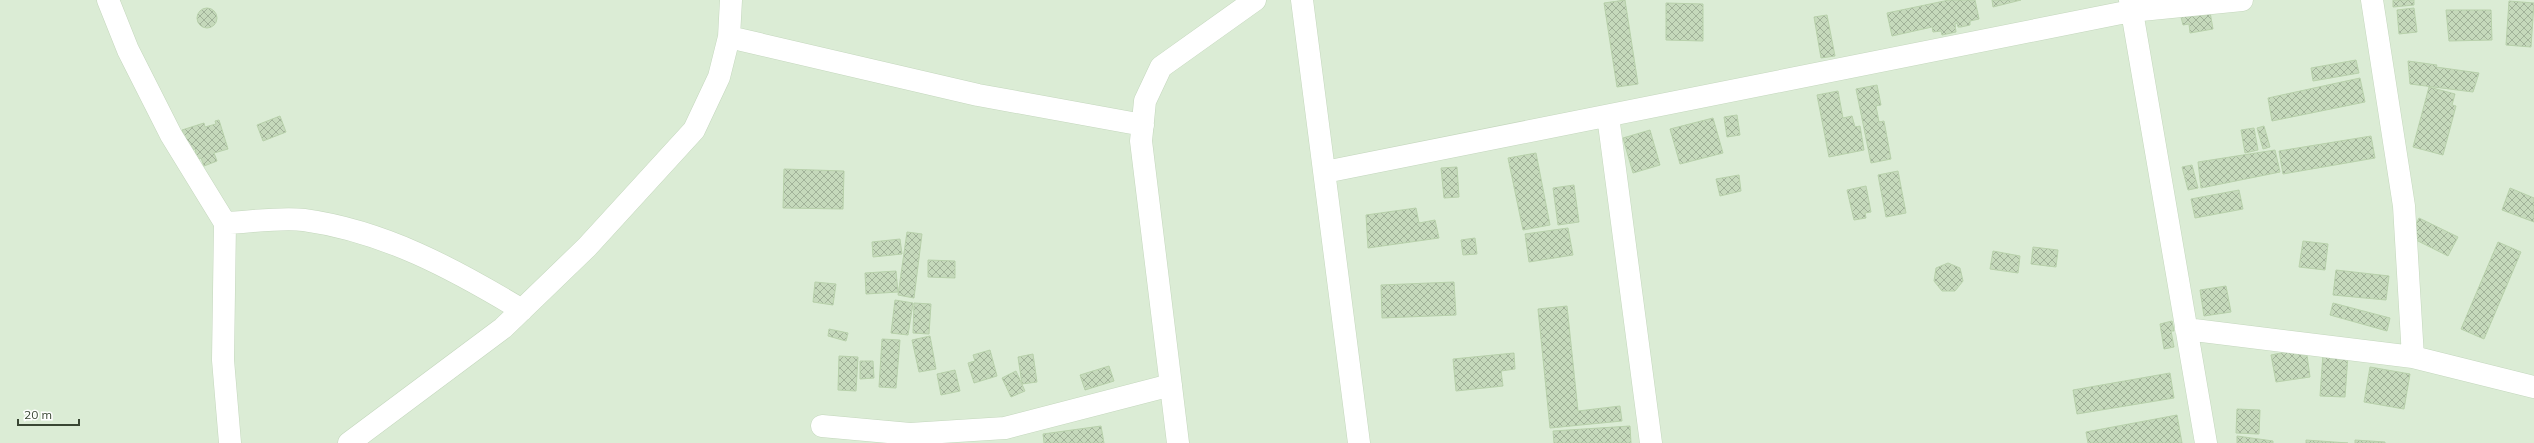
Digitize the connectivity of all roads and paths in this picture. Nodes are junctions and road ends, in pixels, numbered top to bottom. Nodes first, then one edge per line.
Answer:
1 (108, 0) edge
2 (731, 0) edge
3 (1256, 0) edge
4 (1302, 0) edge
5 (2242, 0) edge
6 (2372, 0) edge
7 (2130, 5) edge
8 (729, 36) junction
9 (1608, 116) junction
10 (1143, 125) junction
11 (1325, 172) junction
12 (225, 223) junction
13 (522, 310) junction
14 (2186, 329) junction
15 (2413, 357) junction
16 (1171, 385) junction
17 (2534, 387) edge
18 (822, 426) dead end
19 (1005, 435) edge
20 (230, 443) edge
21 (349, 443) edge
22 (1178, 443) edge
23 (1359, 443) edge
24 (1651, 443) edge
25 (2206, 443) edge

1 - 12 street
2 - 8 street
3 - 10 street
4 - 11 street
5 - 7 street
6 - 15 street
7 - 9 street
7 - 14 street
8 - 10 street
8 - 13 street
9 - 11 street
9 - 24 street
10 - 16 street
11 - 23 street
12 - 13 street
12 - 20 street
13 - 21 street
14 - 15 street
14 - 25 street
15 - 17 street
16 - 19 street
16 - 22 street
18 - 19 street

